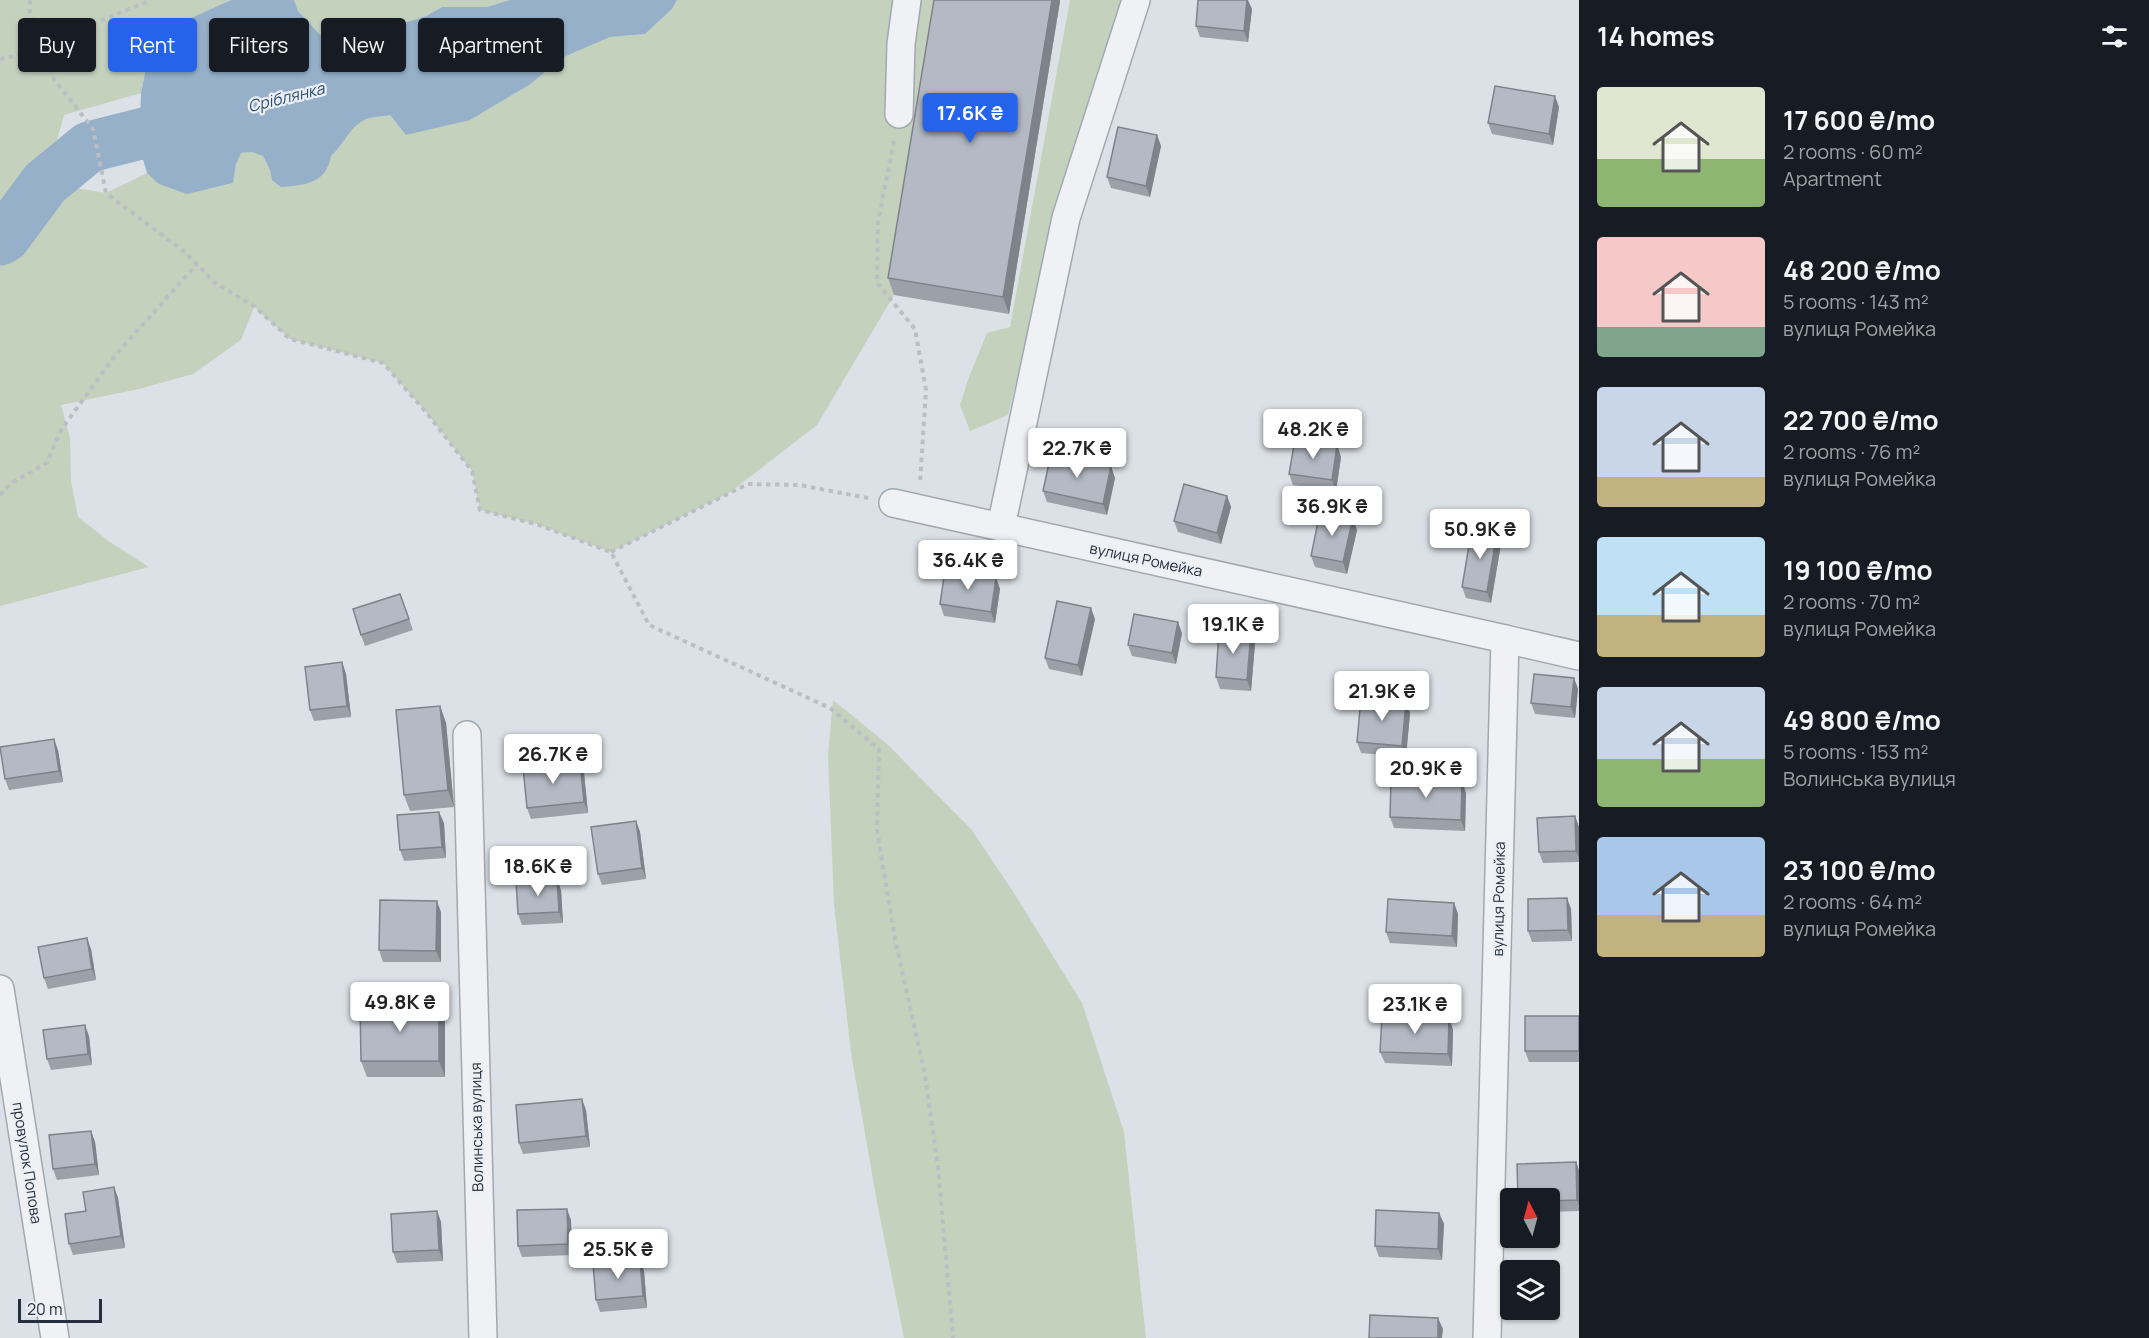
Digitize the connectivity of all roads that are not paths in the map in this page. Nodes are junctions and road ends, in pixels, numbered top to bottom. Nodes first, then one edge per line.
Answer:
1 (907, 0) edge
2 (1136, 0) edge
3 (899, 114) road end
4 (892, 503) road end
5 (1001, 527) junction
6 (1505, 639) junction
7 (1579, 656) edge
8 (467, 735) dead end
9 (0, 989) edge
10 (54, 1338) edge
11 (483, 1338) edge
12 (1487, 1338) edge

1 - 3 street
2 - 5 street
4 - 5 street, вулиця Ромейка
5 - 6 street, вулиця Ромейка
6 - 7 street, вулиця Ромейка
6 - 12 street, вулиця Ромейка
8 - 11 street, Волинська вулиця
9 - 10 street, провулок Попова

